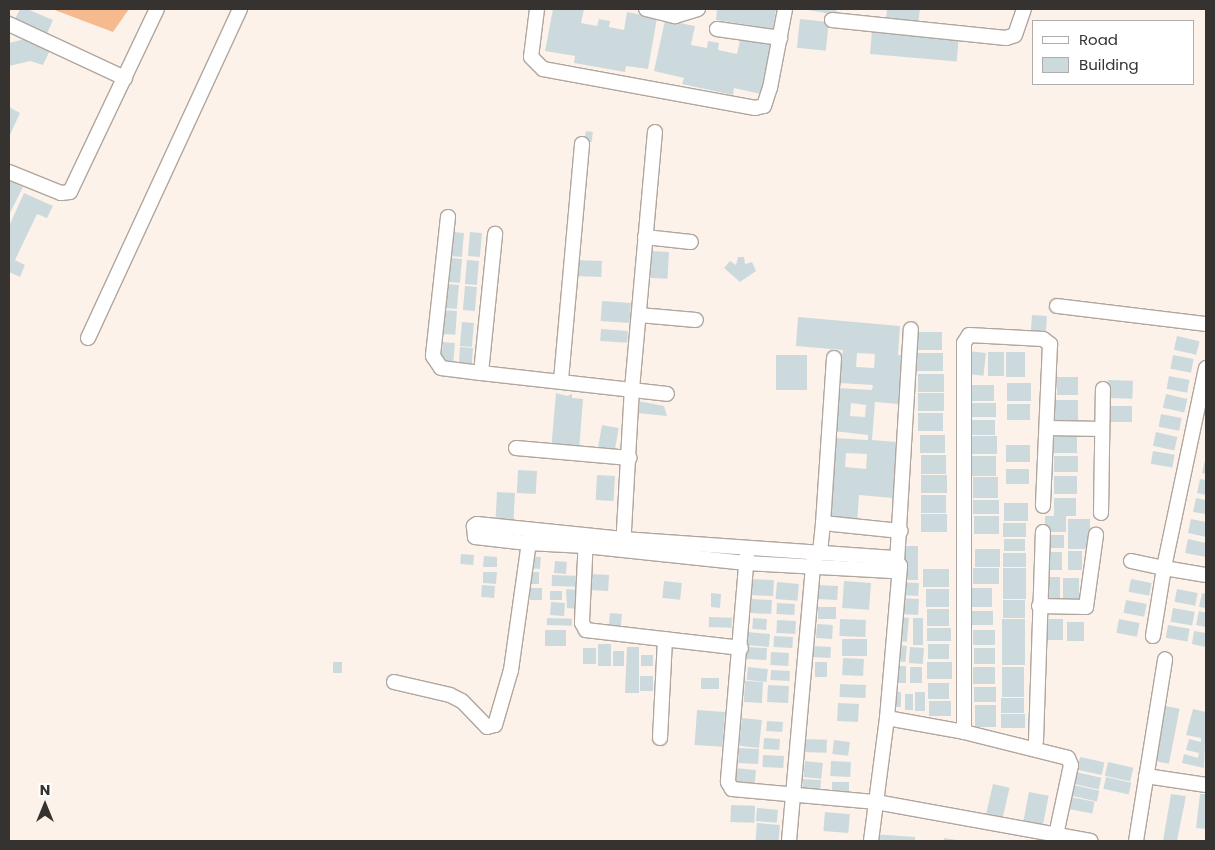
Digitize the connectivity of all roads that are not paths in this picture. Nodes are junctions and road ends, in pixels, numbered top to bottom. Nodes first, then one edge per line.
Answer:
1 (156, 9) edge
2 (240, 9) edge
3 (537, 9) edge
4 (646, 9) edge
5 (698, 9) edge
6 (785, 9) edge
7 (1024, 9) edge
8 (832, 20) dead end
9 (9, 24) edge
10 (717, 29) dead end
11 (780, 38) junction
12 (125, 78) junction
13 (655, 132) dead end
14 (582, 144) dead end
15 (9, 172) edge
16 (448, 218) dead end
17 (495, 234) dead end
18 (646, 237) junction
19 (691, 242) dead end
20 (1057, 306) dead end
21 (639, 315) junction
22 (696, 320) dead end
23 (1206, 324) edge
24 (911, 329) dead end
25 (88, 338) dead end
26 (834, 358) dead end
27 (1206, 368) edge
28 (481, 373) junction
29 (561, 380) junction
30 (632, 389) junction
31 (1103, 389) dead end
32 (667, 394) dead end
33 (1048, 428) junction
34 (1102, 429) junction
35 (516, 448) dead end
36 (630, 458) junction
37 (1043, 506) dead end
38 (1101, 513) dead end
39 (823, 524) junction
40 (530, 529) junction
41 (901, 531) junction
42 (1043, 532) dead end
43 (1096, 535) dead end
44 (585, 540) junction
45 (528, 543) junction
46 (623, 545) junction
47 (748, 548) junction
48 (816, 556) junction
49 (1131, 561) dead end
50 (897, 562) junction
51 (746, 563) junction
52 (1164, 568) junction
53 (1206, 575) edge
54 (1039, 606) junction
55 (1154, 636) dead end
56 (665, 639) junction
57 (741, 648) junction
58 (1164, 659) dead end
59 (394, 682) dead end
60 (887, 718) junction
61 (964, 732) junction
62 (660, 738) dead end
63 (1035, 746) junction
64 (1146, 776) junction
65 (1206, 786) edge
66 (793, 794) junction
67 (876, 802) junction
68 (1056, 835) junction
69 (789, 841) edge
70 (871, 841) edge
71 (1090, 841) edge
72 (1136, 841) edge

1 - 12 street
2 - 25 street
3 - 11 street
4 - 5 street
6 - 11 street
7 - 8 street
9 - 12 street
10 - 11 street
12 - 15 street
13 - 18 street
14 - 29 street
16 - 28 street
17 - 28 street
18 - 19 street
18 - 21 street
20 - 23 street
21 - 22 street
21 - 30 street
24 - 41 street
26 - 39 street
27 - 52 street
28 - 29 street
29 - 30 street
30 - 32 street
30 - 36 street
31 - 34 street
33 - 34 street
33 - 37 street
33 - 61 street
34 - 38 street
35 - 36 street
36 - 46 street
39 - 41 street
39 - 48 street
40 - 44 street
40 - 45 street
40 - 45 street
41 - 50 street
42 - 54 street
43 - 54 street
44 - 45 street
44 - 46 street
44 - 56 street
45 - 59 street
46 - 47 street
46 - 51 street
47 - 48 street
47 - 51 street
48 - 50 street
48 - 51 street
48 - 66 street
49 - 52 street
50 - 60 street
51 - 57 street
52 - 53 street
52 - 55 street
54 - 63 street
56 - 57 street
56 - 62 street
57 - 66 street
58 - 64 street
60 - 61 street
60 - 67 street
61 - 63 street
63 - 68 street
64 - 65 street
64 - 72 street
66 - 67 street
66 - 69 street
67 - 68 street
67 - 70 street
68 - 71 street

